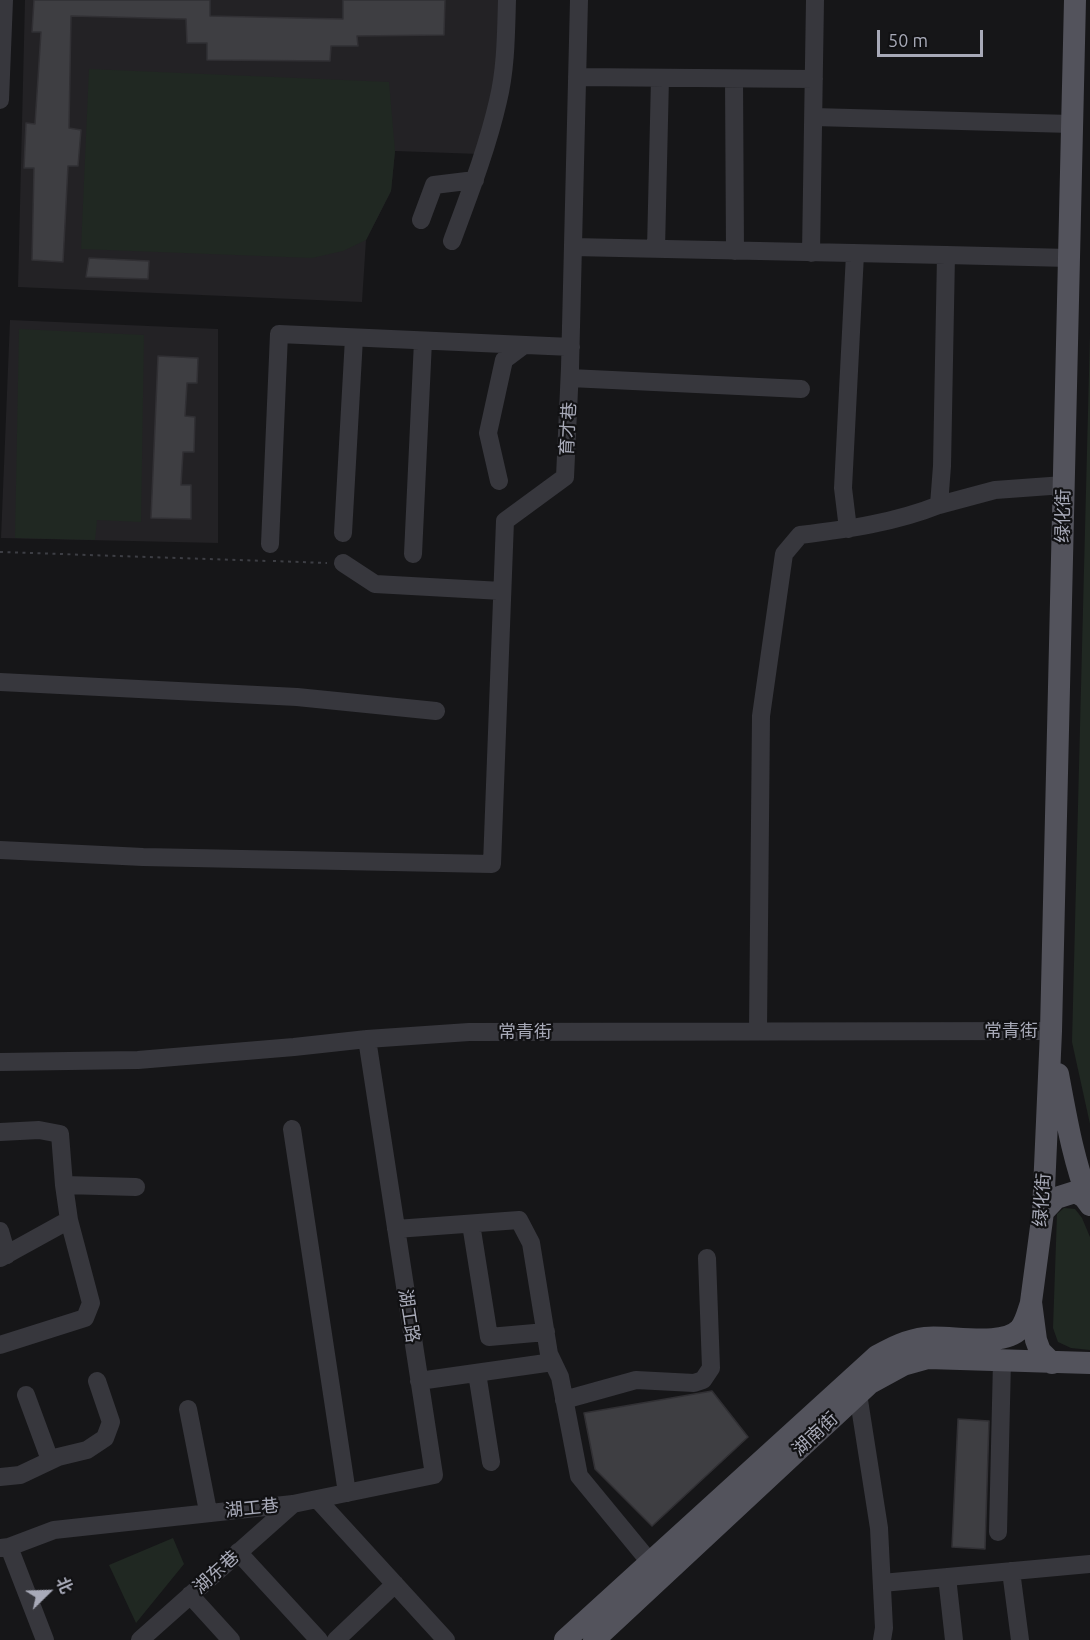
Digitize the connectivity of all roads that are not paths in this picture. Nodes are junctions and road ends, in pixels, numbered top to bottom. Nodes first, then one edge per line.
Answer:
1 (4, 0) edge
2 (507, 0) edge
3 (579, 0) edge
4 (815, 0) edge
5 (1074, 0) edge
6 (577, 78) junction
7 (660, 78) junction
8 (734, 79) junction
9 (814, 79) junction
10 (0, 100) edge
11 (814, 117) junction
12 (1071, 124) junction
13 (475, 180) junction
14 (421, 220) dead end
15 (452, 241) dead end
16 (573, 247) junction
17 (656, 249) junction
18 (735, 251) junction
19 (811, 253) junction
20 (855, 254) junction
21 (946, 255) junction
22 (1069, 258) junction
23 (354, 338) junction
24 (423, 341) junction
25 (524, 345) junction
26 (571, 347) junction
27 (570, 378) junction
28 (801, 389) dead end
29 (499, 481) dead end
30 (1064, 485) junction
31 (939, 506) junction
32 (848, 529) junction
33 (343, 533) dead end
34 (270, 544) dead end
35 (413, 554) dead end
36 (343, 563) road end
37 (502, 591) junction
38 (0, 682) edge
39 (436, 711) dead end
40 (0, 850) edge
41 (758, 1030) junction
42 (1051, 1031) junction
43 (367, 1039) junction
44 (0, 1062) edge
45 (292, 1129) dead end
46 (0, 1132) edge
47 (63, 1185) junction
48 (136, 1187) dead end
49 (1090, 1205) edge
50 (1043, 1212) junction
51 (69, 1220) junction
52 (471, 1224) junction
53 (396, 1229) junction
54 (0, 1231) edge
55 (4, 1257) edge
56 (707, 1258) dead end
57 (1031, 1302) junction
58 (546, 1332) junction
59 (0, 1345) edge
60 (1002, 1361) junction
61 (553, 1362) junction
62 (1052, 1363) junction
63 (1090, 1363) edge
64 (477, 1373) junction
65 (97, 1381) dead end
66 (419, 1381) junction
67 (858, 1394) junction
68 (26, 1395) dead end
69 (564, 1400) junction
70 (188, 1409) dead end
71 (50, 1460) junction
72 (491, 1462) dead end
73 (0, 1477) edge
74 (347, 1493) junction
75 (317, 1499) junction
76 (293, 1504) junction
77 (207, 1506) dead end
78 (998, 1532) dead end
79 (4, 1548) edge
80 (238, 1552) junction
81 (650, 1561) junction
82 (1090, 1564) edge
83 (1011, 1571) junction
84 (947, 1577) junction
85 (882, 1583) junction
86 (394, 1584) junction
87 (190, 1595) junction
88 (45, 1640) edge
89 (140, 1640) edge
90 (231, 1640) edge
91 (319, 1640) edge
92 (336, 1640) edge
93 (446, 1640) edge
94 (565, 1640) edge
95 (594, 1640) edge
96 (882, 1640) edge
97 (954, 1640) edge
98 (1020, 1640) edge

1 - 10 street
2 - 13 street
3 - 6 street, 育才巷
4 - 9 street
5 - 12 main road, 绿化街
6 - 7 street
6 - 16 street, 育才巷
7 - 8 street
7 - 17 street
8 - 9 street
8 - 18 street
9 - 11 street
11 - 12 street
11 - 19 street
12 - 22 main road, 绿化街
13 - 14 street
13 - 15 street
16 - 17 street
16 - 26 street, 育才巷
17 - 18 street
18 - 19 street
19 - 20 street
20 - 21 street
20 - 32 street
21 - 22 street
21 - 31 street
22 - 30 main road, 绿化街
23 - 24 street
23 - 33 street
23 - 34 street
24 - 25 street
24 - 35 street
25 - 26 street
25 - 29 street
26 - 27 street, 育才巷
27 - 28 street
27 - 37 street, 育才巷
30 - 31 street
30 - 42 main road, 绿化街
31 - 32 street
32 - 41 street
36 - 37 street
37 - 40 street, 育才巷
38 - 39 street
41 - 42 street, 常青街
41 - 43 street, 常青街
42 - 49 main road, 绿化街
42 - 50 main road, 绿化街
43 - 44 street, 常青街
43 - 53 street, 湖工路
45 - 74 street
46 - 47 street
47 - 48 street
47 - 51 street
49 - 50 main road
50 - 57 main road, 绿化街
51 - 55 street
51 - 59 street
52 - 53 street
52 - 58 street
52 - 58 street
53 - 66 street, 湖工路
54 - 55 street
56 - 69 street
57 - 62 main road, 绿化街
57 - 81 main road, 湖南街
58 - 61 street
60 - 62 main road, 湖南街
60 - 67 main road, 湖南街
60 - 78 street
61 - 64 street
61 - 69 street
62 - 63 main road, 湖南街
64 - 66 street
64 - 72 street
65 - 71 street
66 - 74 street, 湖工路
67 - 85 street
67 - 95 main road, 湖南街
68 - 71 street
69 - 81 street
70 - 77 street
71 - 73 street
74 - 75 street, 湖工路
75 - 76 street, 湖工巷
75 - 86 street
76 - 79 street, 湖工巷
76 - 80 street, 湖东巷
79 - 88 street
80 - 87 street, 湖东巷
80 - 91 street
81 - 94 main road, 湖南街
82 - 83 street
83 - 84 street
83 - 98 street
84 - 85 street
84 - 97 street
85 - 96 street
86 - 92 street
86 - 93 street
87 - 89 street, 湖东巷
87 - 90 street

